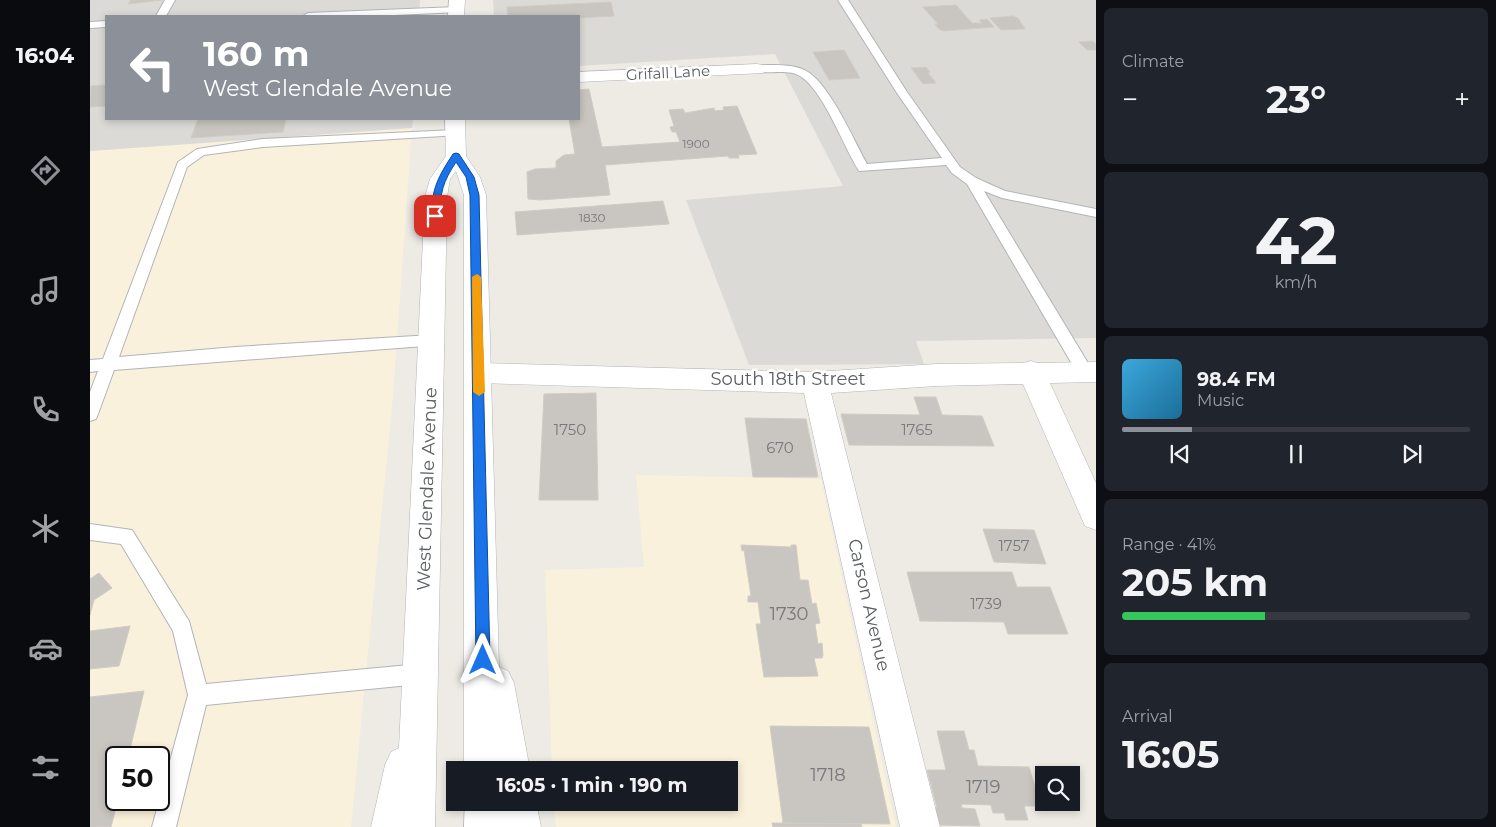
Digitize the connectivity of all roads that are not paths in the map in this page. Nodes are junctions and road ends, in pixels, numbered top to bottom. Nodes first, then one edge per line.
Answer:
1 (170, 0) edge
2 (843, 0) edge
3 (457, 9) edge
4 (162, 15) edge
5 (329, 15) edge
6 (105, 24) edge
7 (90, 25) edge
8 (757, 69) joint
9 (580, 77) edge
10 (455, 136) edge
11 (950, 161) junction
12 (972, 181) junction
13 (1096, 212) edge
14 (432, 341) junction
15 (235, 353) joint
16 (108, 364) junction
17 (90, 366) edge
18 (1031, 371) junction
19 (1090, 372) edge
20 (479, 373) junction
21 (815, 382) junction
22 (90, 414) edge
23 (1096, 516) edge
24 (90, 532) edge
25 (482, 605) junction
26 (420, 677) junction
27 (198, 695) junction
28 (484, 761) edge
29 (509, 761) edge
30 (484, 811) edge
31 (518, 811) edge
32 (164, 827) edge
33 (391, 827) edge
34 (415, 827) edge
35 (484, 827) edge
36 (521, 827) edge
37 (920, 827) edge

1 - 4 lane
2 - 11 lane
3 - 5 lane
6 - 7 lane
8 - 9 main road, Grifall Lane
8 - 11 lane
10 - 14 main road, West Glendale Avenue
10 - 16 lane
10 - 20 main road
11 - 12 lane
12 - 13 lane
12 - 19 lane
14 - 15 lane
14 - 26 main road, West Glendale Avenue
15 - 16 lane
16 - 17 lane
16 - 22 lane
18 - 19 main road, South 18th Street
18 - 21 main road, South 18th Street
18 - 23 main road
20 - 21 main road, South 18th Street
20 - 25 main road
21 - 37 main road, Carson Avenue
24 - 27 lane
25 - 28 main road
25 - 29 main road
26 - 27 lane
26 - 33 main road
26 - 34 main road, West Glendale Avenue
27 - 32 lane
30 - 35 main road
31 - 36 main road

